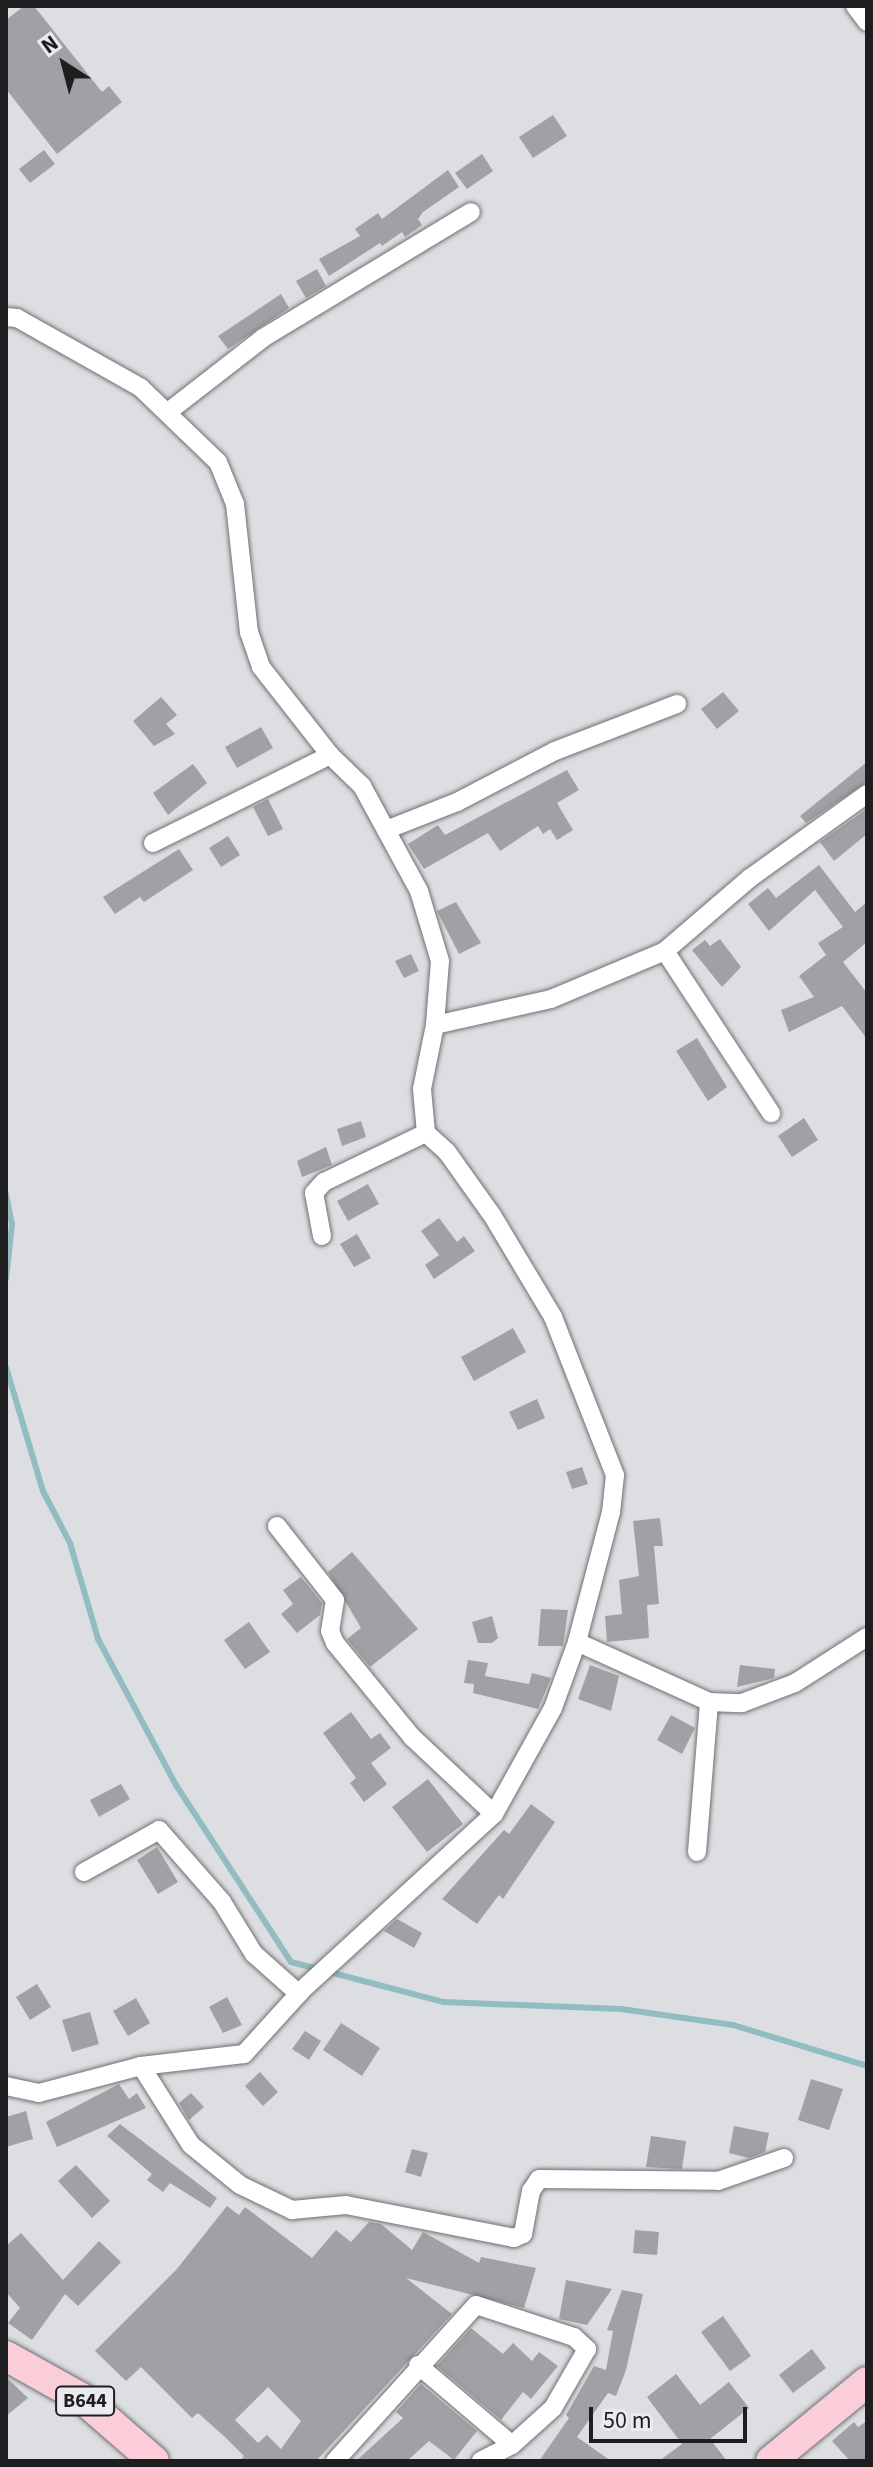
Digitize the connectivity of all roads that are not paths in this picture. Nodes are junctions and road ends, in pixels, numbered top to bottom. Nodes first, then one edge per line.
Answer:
1 (855, 6) edge
2 (867, 22) edge
3 (471, 212) dead end
4 (6, 317) edge
5 (168, 412) junction
6 (677, 704) dead end
7 (330, 755) junction
8 (867, 794) edge
9 (386, 830) junction
10 (153, 843) dead end
11 (665, 951) junction
12 (435, 1025) junction
13 (771, 1113) dead end
14 (426, 1133) junction
15 (322, 1236) dead end
16 (277, 1526) dead end
17 (867, 1637) edge
18 (577, 1642) junction
19 (709, 1702) junction
20 (494, 1814) junction
21 (697, 1852) dead end
22 (84, 1872) dead end
23 (301, 1991) junction
24 (141, 2066) junction
25 (6, 2086) edge
26 (784, 2158) dead end
27 (6, 2356) edge
28 (418, 2365) junction
29 (867, 2382) edge
30 (512, 2445) junction
31 (154, 2461) edge
32 (335, 2461) edge
33 (481, 2461) edge
34 (771, 2461) edge

1 - 2 street
3 - 5 street
4 - 5 street
5 - 7 street
6 - 9 street
7 - 9 street
7 - 10 street
8 - 11 street
9 - 12 street
11 - 12 street
11 - 13 street
12 - 14 street
14 - 15 street
14 - 18 street
16 - 20 street
17 - 19 street
18 - 19 street
18 - 20 street
19 - 21 street
20 - 23 street
22 - 23 street
23 - 24 street
24 - 25 street
24 - 26 street
27 - 31 main road, B644
28 - 30 street
28 - 30 street
28 - 32 street
29 - 34 main road
30 - 33 street

